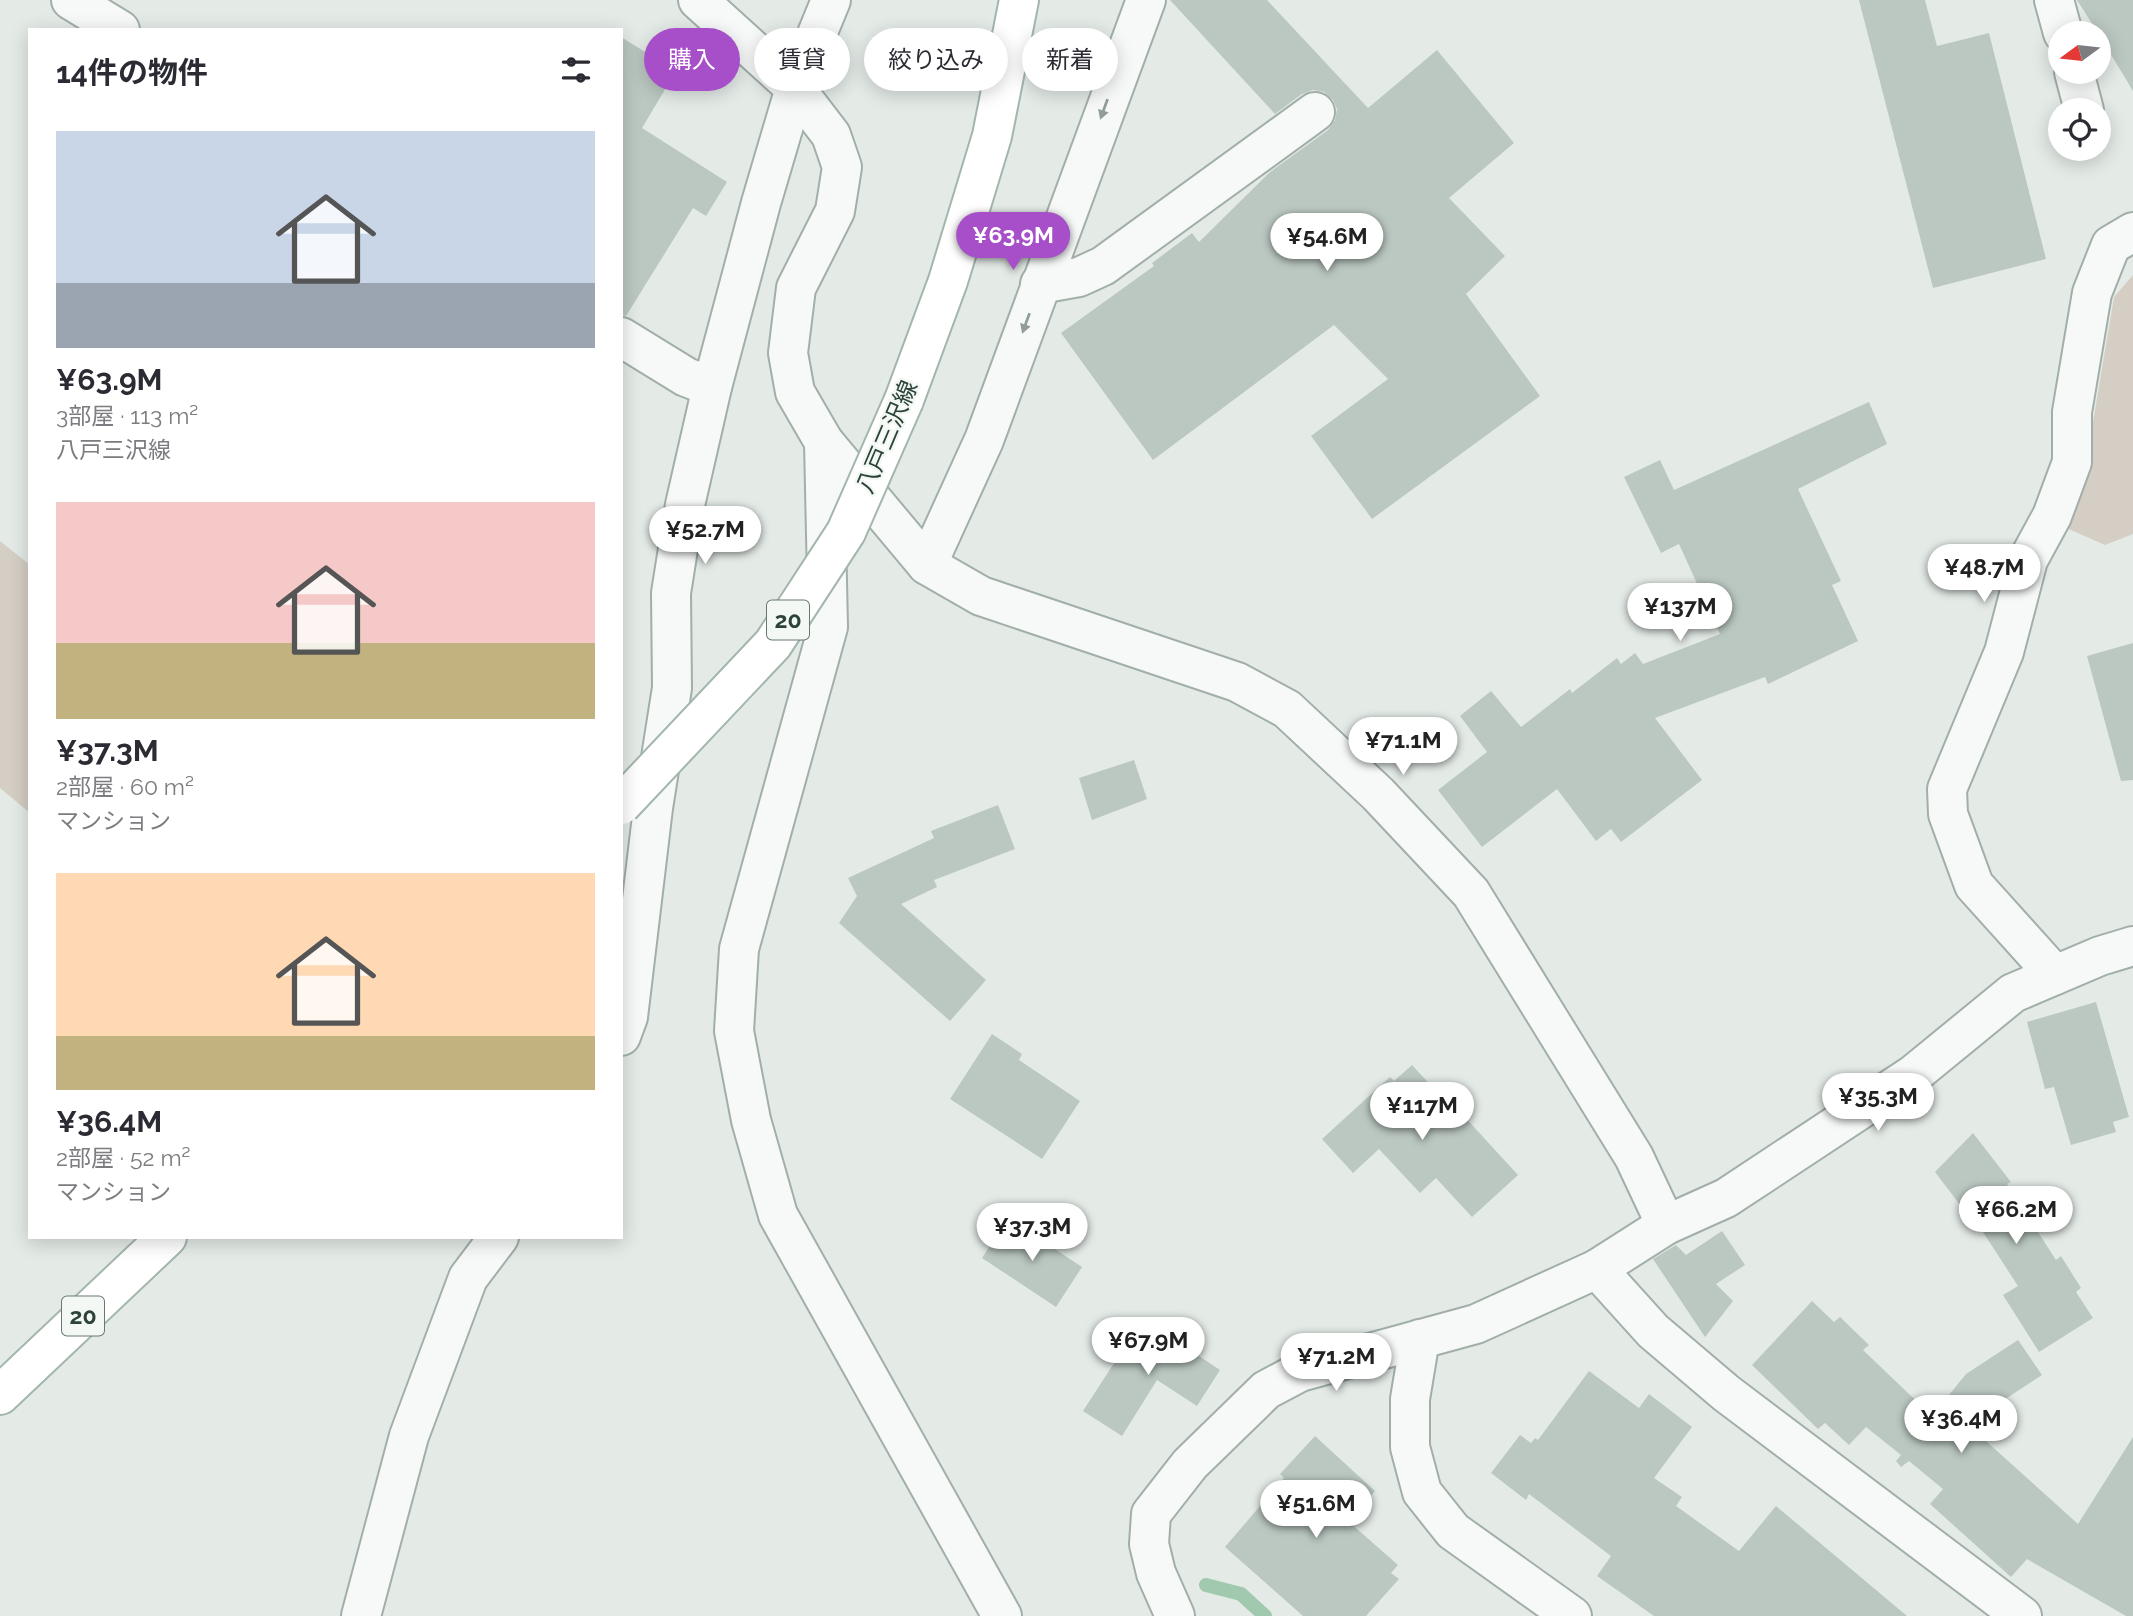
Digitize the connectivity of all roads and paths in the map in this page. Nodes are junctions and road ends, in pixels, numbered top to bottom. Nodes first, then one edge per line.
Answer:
1 (71, 0) edge
2 (698, 0) edge
3 (831, 0) edge
4 (1019, 0) edge
5 (1146, 0) edge
6 (2054, 0) edge
7 (2060, 21) edge
8 (117, 28) edge
9 (820, 28) edge
10 (754, 51) edge
11 (794, 91) edge
12 (797, 91) edge
13 (1315, 112) dead end
14 (2133, 232) edge
15 (1040, 284) junction
16 (623, 338) edge
17 (712, 387) junction
18 (824, 442) junction
19 (927, 565) junction
20 (623, 803) edge
21 (2133, 946) edge
22 (2054, 975) junction
23 (623, 1031) edge
24 (1666, 1226) junction
25 (165, 1239) edge
26 (498, 1239) edge
27 (1597, 1269) junction
28 (1420, 1339) junction
29 (0, 1395) edge
30 (361, 1616) edge
31 (1002, 1616) edge
32 (1175, 1616) edge
33 (1573, 1616) edge
34 (2022, 1616) edge

1 - 8 street
2 - 10 street
3 - 9 street
4 - 20 main road, 八戸三沢線 / 20, bridge
5 -> 15 street
6 - 7 street
11 - 17 street
12 - 18 street
13 - 15 street
14 - 22 street
15 -> 19 street
16 - 17 street
17 - 23 street
18 - 19 street
18 - 31 street
19 - 24 street
21 - 22 street
22 - 24 street
24 - 27 street
25 - 29 main road, 20
26 - 30 street
27 - 28 street
27 - 34 street
28 - 32 street
28 - 33 street

